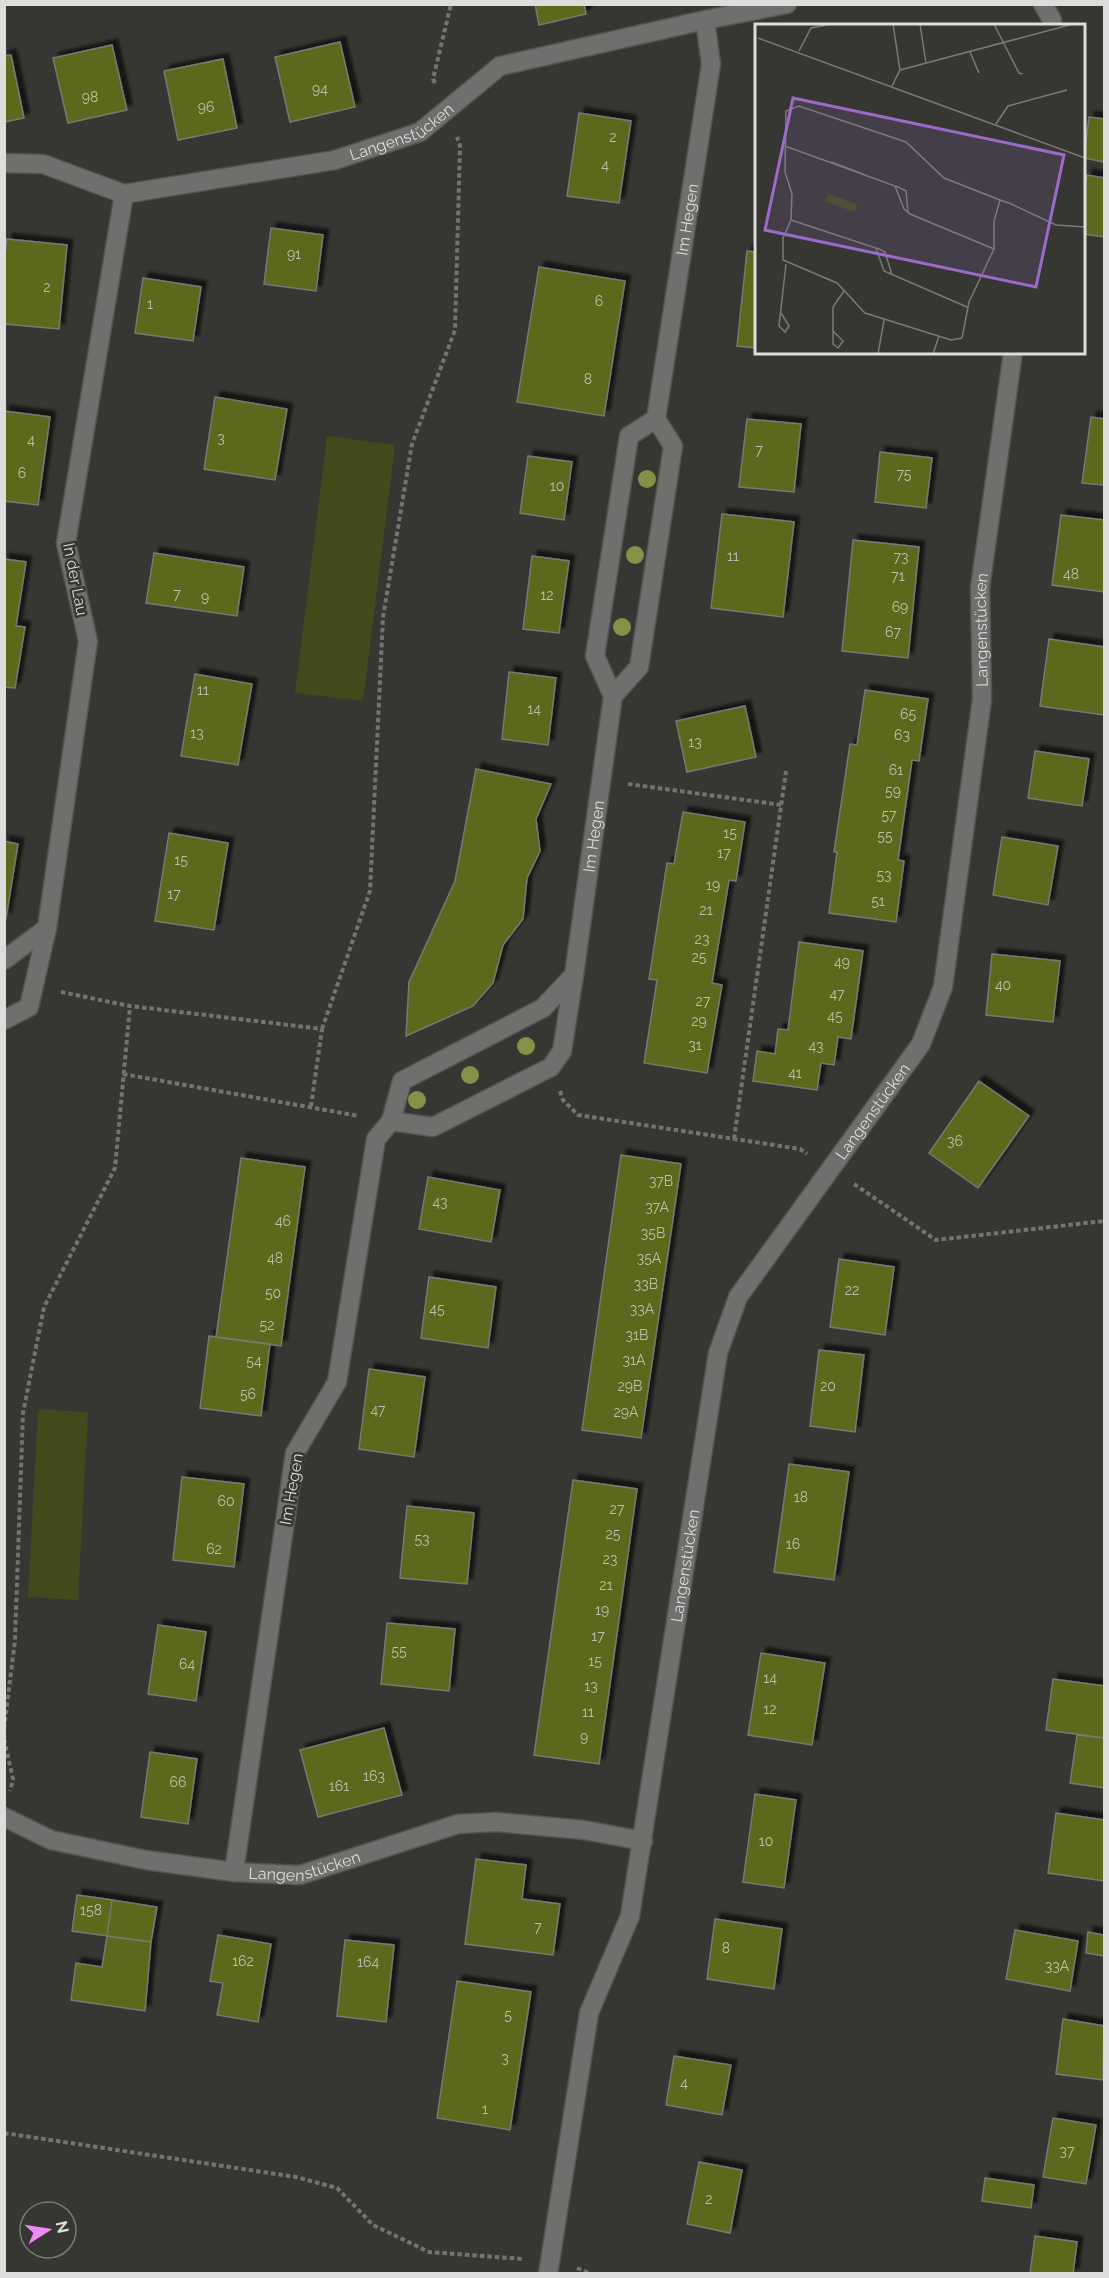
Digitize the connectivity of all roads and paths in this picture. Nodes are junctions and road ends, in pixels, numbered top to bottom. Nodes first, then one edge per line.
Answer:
1 (451, 4) edge
2 (787, 4) edge
3 (1043, 4) edge
4 (705, 20) junction
5 (1052, 24) edge
6 (447, 110) junction
7 (4, 163) edge
8 (124, 194) junction
9 (1013, 354) edge
10 (656, 419) junction
11 (613, 696) junction
12 (786, 771) dead end
13 (601, 780) junction
14 (782, 805) junction
15 (47, 928) junction
16 (4, 960) edge
17 (574, 975) junction
18 (34, 988) junction
19 (130, 1006) junction
20 (4, 1020) edge
21 (322, 1029) junction
22 (123, 1074) junction
23 (311, 1106) junction
24 (391, 1121) junction
25 (734, 1139) dead end
26 (4, 1729) edge
27 (4, 1739) edge
28 (5, 1817) edge
29 (643, 1840) junction
30 (234, 1872) junction
31 (4, 2133) edge
32 (549, 2267) edge
33 (591, 2274) edge

1 - 6 path
2 - 4 street, Langenstücken
3 - 5 street
4 - 6 street, Langenstücken
4 - 10 street, Im Hegen
6 - 8 street, Langenstücken
6 - 21 path
7 - 8 street, Langenstücken
8 - 15 street, In der Lau
9 - 29 street, Langenstücken
10 - 11 street
10 - 11 street
11 - 13 street, Im Hegen
12 - 14 path
13 - 14 path
13 - 17 street, Im Hegen
14 - 25 path
15 - 16 street
15 - 18 street, In der Lau
17 - 24 street, Im Hegen
17 - 24 street, Im Hegen
18 - 19 path
18 - 20 street, In der Lau
19 - 21 path
19 - 22 path
21 - 23 path
22 - 23 path
22 - 26 path
23 - 24 path
24 - 30 street, Im Hegen
27 - 28 path
28 - 30 street, Langenstücken
29 - 30 street, Langenstücken
29 - 32 street, Langenstücken
31 - 32 path
32 - 33 path

